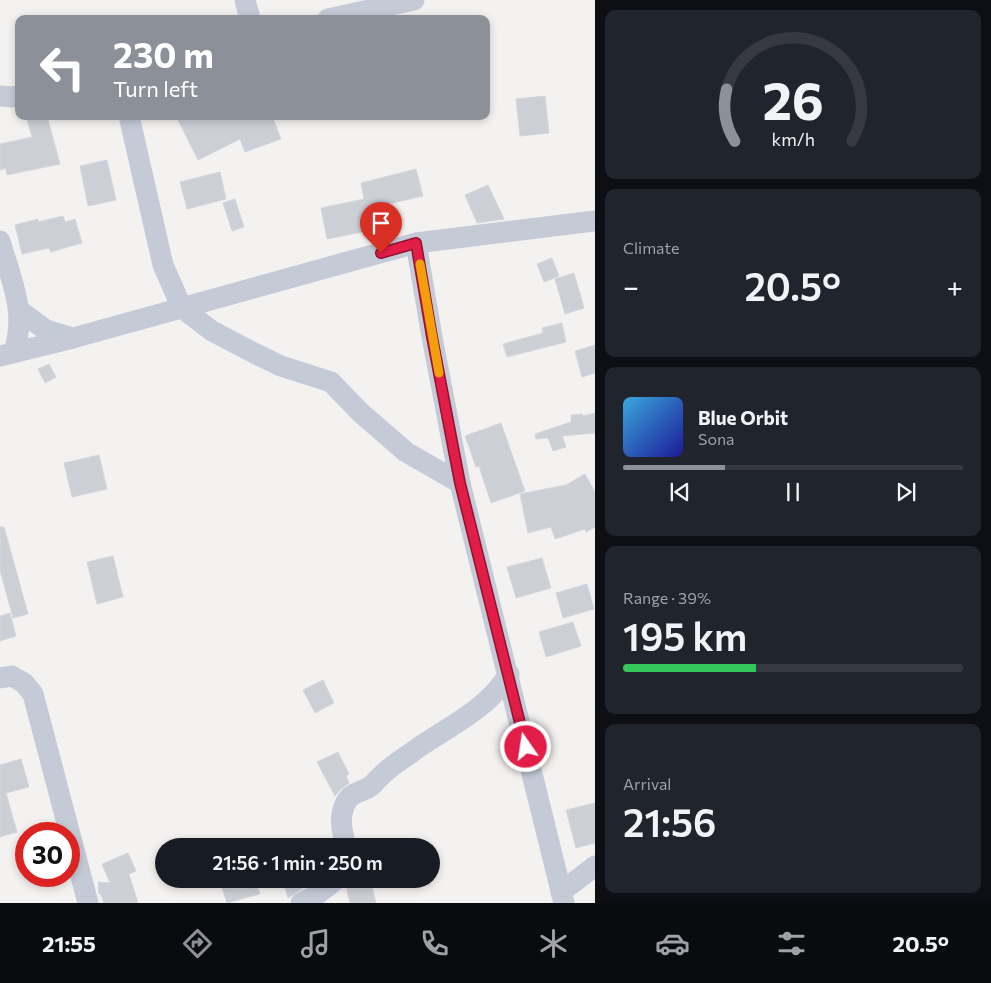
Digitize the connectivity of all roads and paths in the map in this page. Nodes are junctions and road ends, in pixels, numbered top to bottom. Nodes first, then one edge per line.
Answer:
1 (245, 0) edge
2 (414, 0) edge
3 (249, 15) edge
4 (346, 15) edge
5 (0, 96) edge
6 (15, 97) edge
7 (130, 120) edge
8 (595, 221) edge
9 (0, 241) edge
10 (416, 243) junction
11 (182, 308) junction
12 (20, 311) junction
13 (73, 338) junction
14 (7, 354) edge
15 (460, 483) junction
16 (509, 674) junction
17 (0, 678) edge
18 (344, 838) edge
19 (595, 866) edge
20 (325, 888) edge
21 (562, 898) edge
22 (88, 903) edge
23 (301, 903) edge

1 - 3 street
2 - 4 street
5 - 6 street
7 - 11 street
8 - 10 street
9 - 12 street
10 - 11 street
10 - 15 street
11 - 13 street
11 - 15 street
12 - 13 street
12 - 14 street
13 - 14 street
15 - 16 street
16 - 18 street
16 - 21 street
17 - 22 street
19 - 21 street
20 - 23 street

